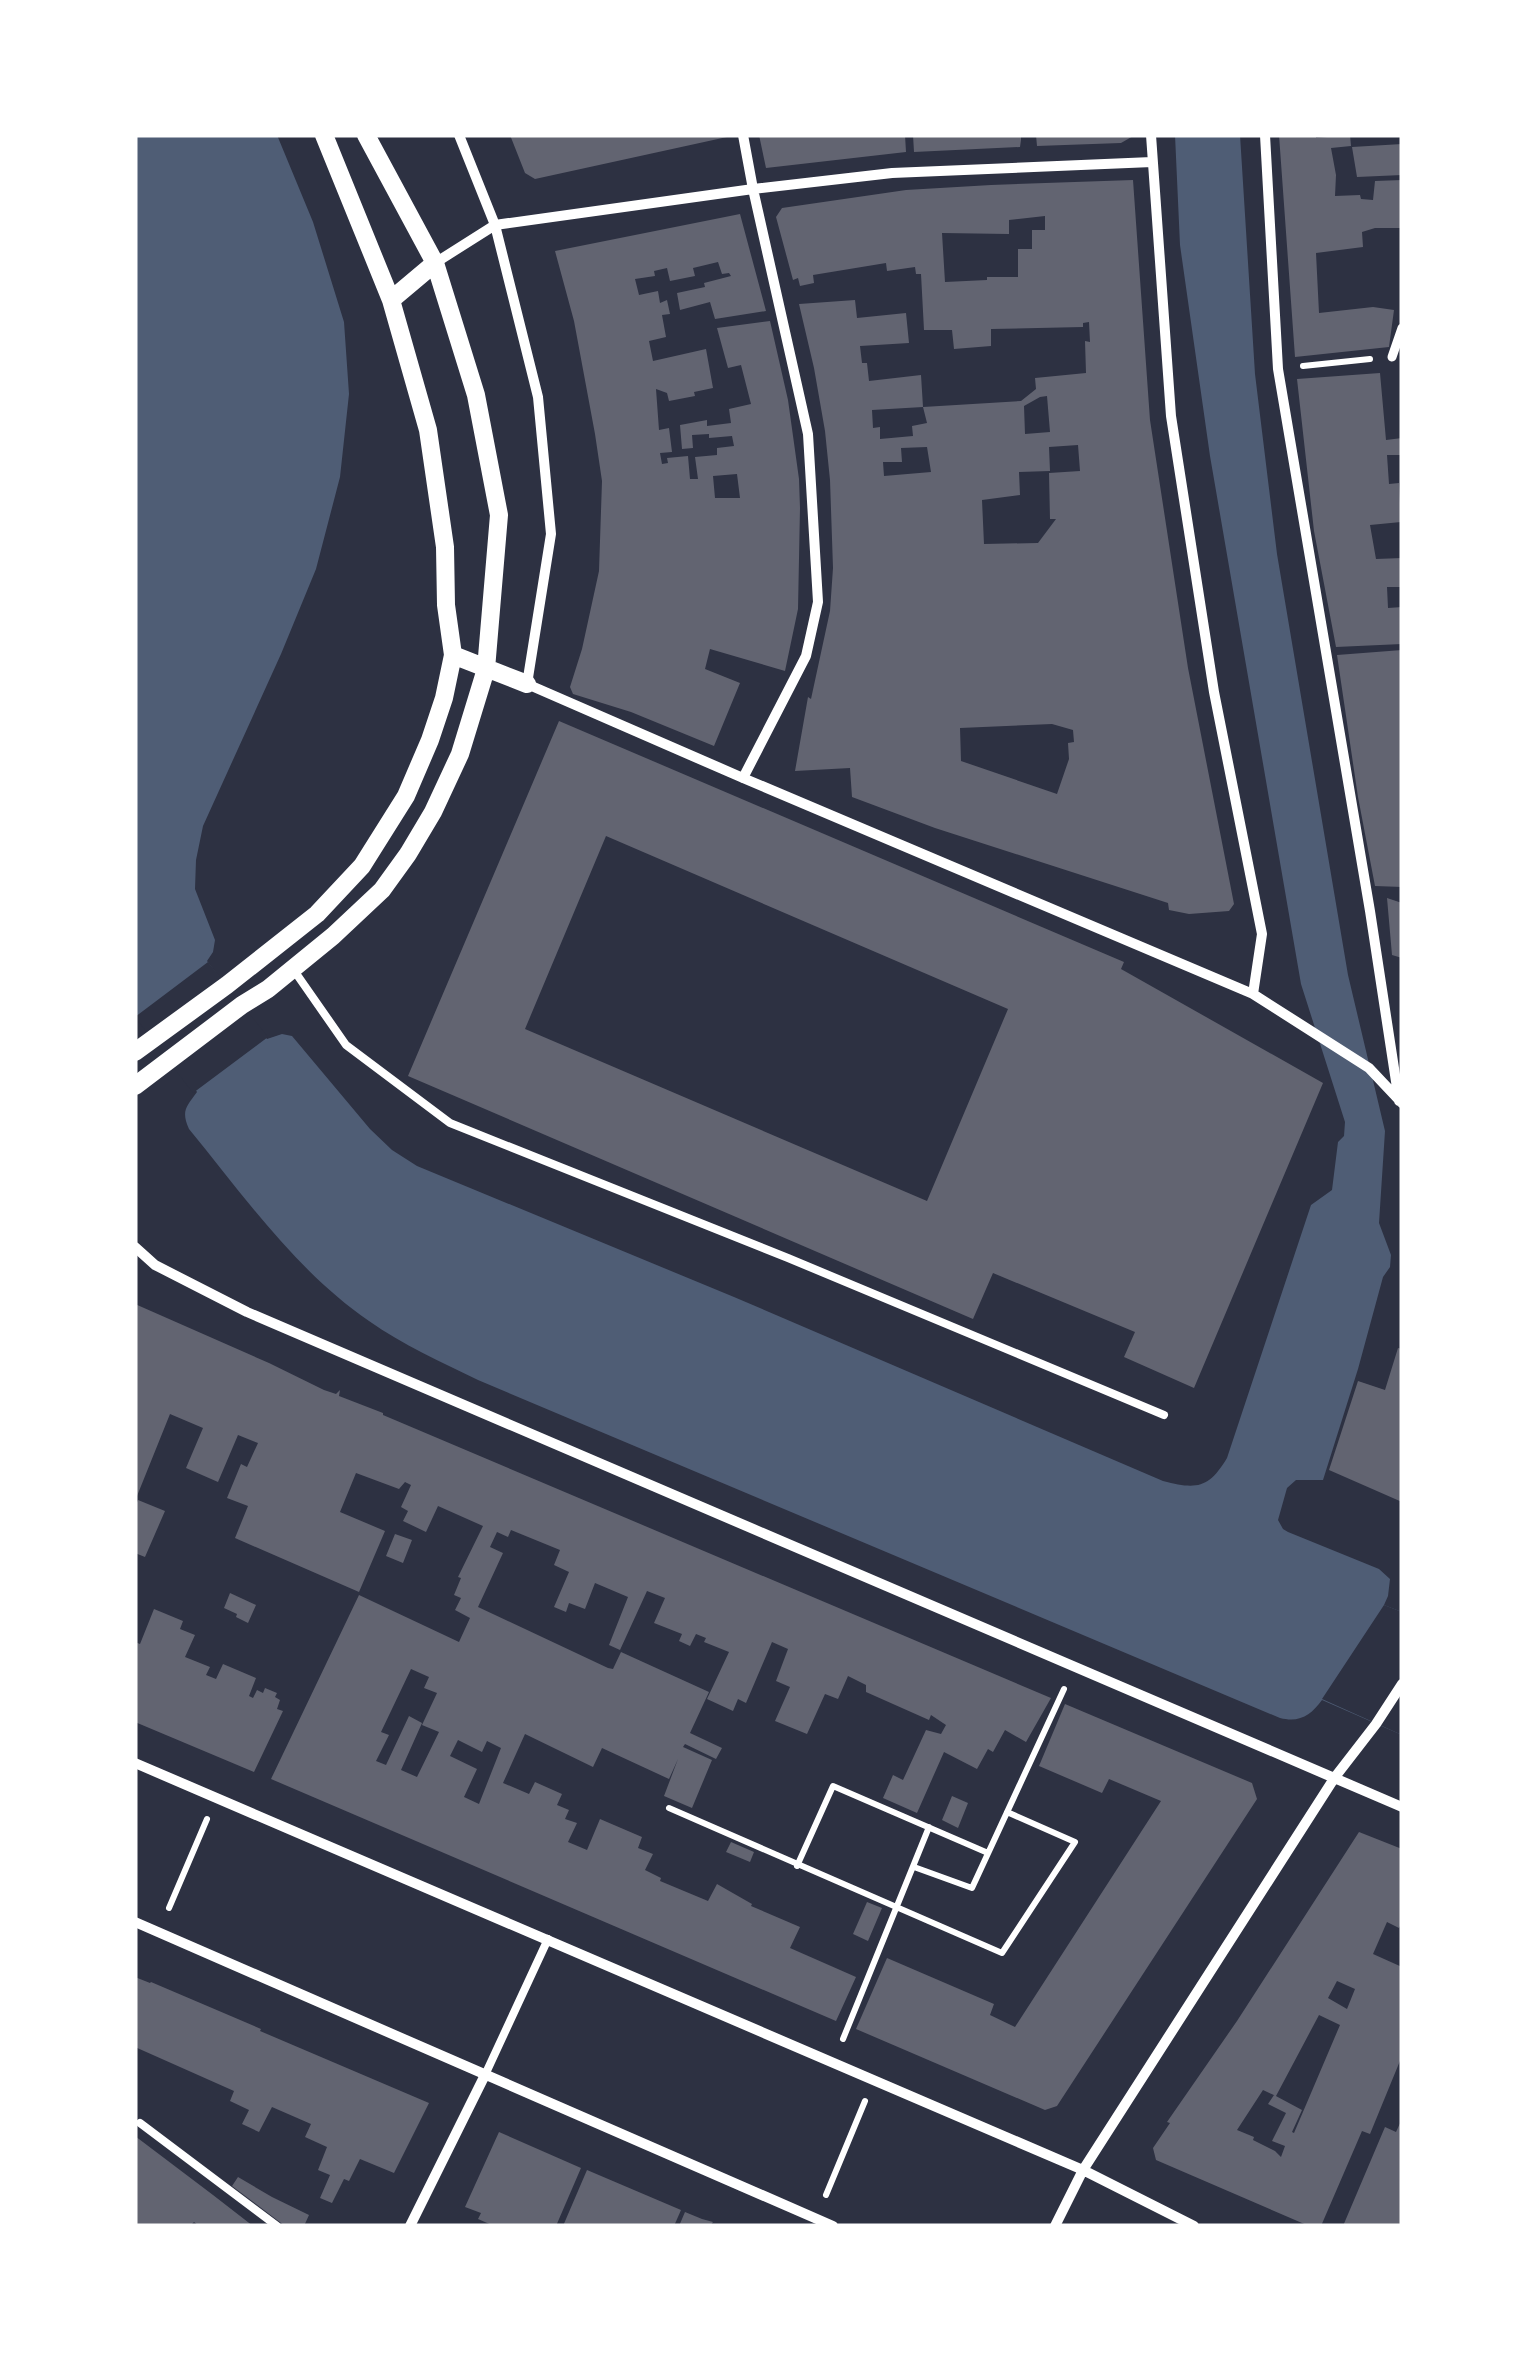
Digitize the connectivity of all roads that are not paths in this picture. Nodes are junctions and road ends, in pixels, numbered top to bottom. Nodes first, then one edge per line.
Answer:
1 (324, 135) edge
2 (366, 135) edge
3 (459, 135) edge
4 (743, 135) edge
5 (1151, 135) edge
6 (1264, 135) edge
7 (1152, 162) junction
8 (753, 189) junction
9 (494, 225) junction
10 (434, 263) junction
11 (391, 300) junction
12 (1402, 328) edge
13 (1392, 357) road end
14 (453, 655) junction
15 (486, 669) junction
16 (527, 684) junction
17 (743, 778) junction
18 (278, 946) junction
19 (292, 969) junction
20 (1253, 994) junction
21 (135, 1052) edge
22 (135, 1086) edge
23 (1401, 1102) edge
24 (135, 1247) edge
25 (1164, 1415) dead end
26 (1402, 1684) edge
27 (135, 1763) edge
28 (1334, 1777) junction
29 (1402, 1807) edge
30 (135, 1922) edge
31 (548, 1939) junction
32 (485, 2076) junction
33 (140, 2124) dead end
34 (1083, 2170) junction
35 (277, 2226) edge
36 (410, 2226) edge
37 (833, 2226) edge
38 (1055, 2226) edge
39 (1194, 2226) edge

1 - 11 street
2 - 10 street
3 - 9 street
4 - 8 street
5 - 7 street
6 - 23 street
7 - 8 street
7 - 20 street
8 - 9 street
8 - 17 street
9 - 10 street
9 - 16 street
10 - 11 street
10 - 15 street
11 - 14 street
12 - 13 street
14 - 15 street
14 - 18 street
15 - 16 street
15 - 19 street
16 - 17 street
17 - 20 street
18 - 19 street
18 - 21 street
19 - 22 street
19 - 25 lane
20 - 23 street
24 - 28 street
26 - 28 street
27 - 31 street
28 - 29 street
28 - 34 street
30 - 32 street
31 - 32 lane
31 - 34 street
32 - 36 street
32 - 37 street
33 - 35 lane
34 - 38 street
34 - 39 street

